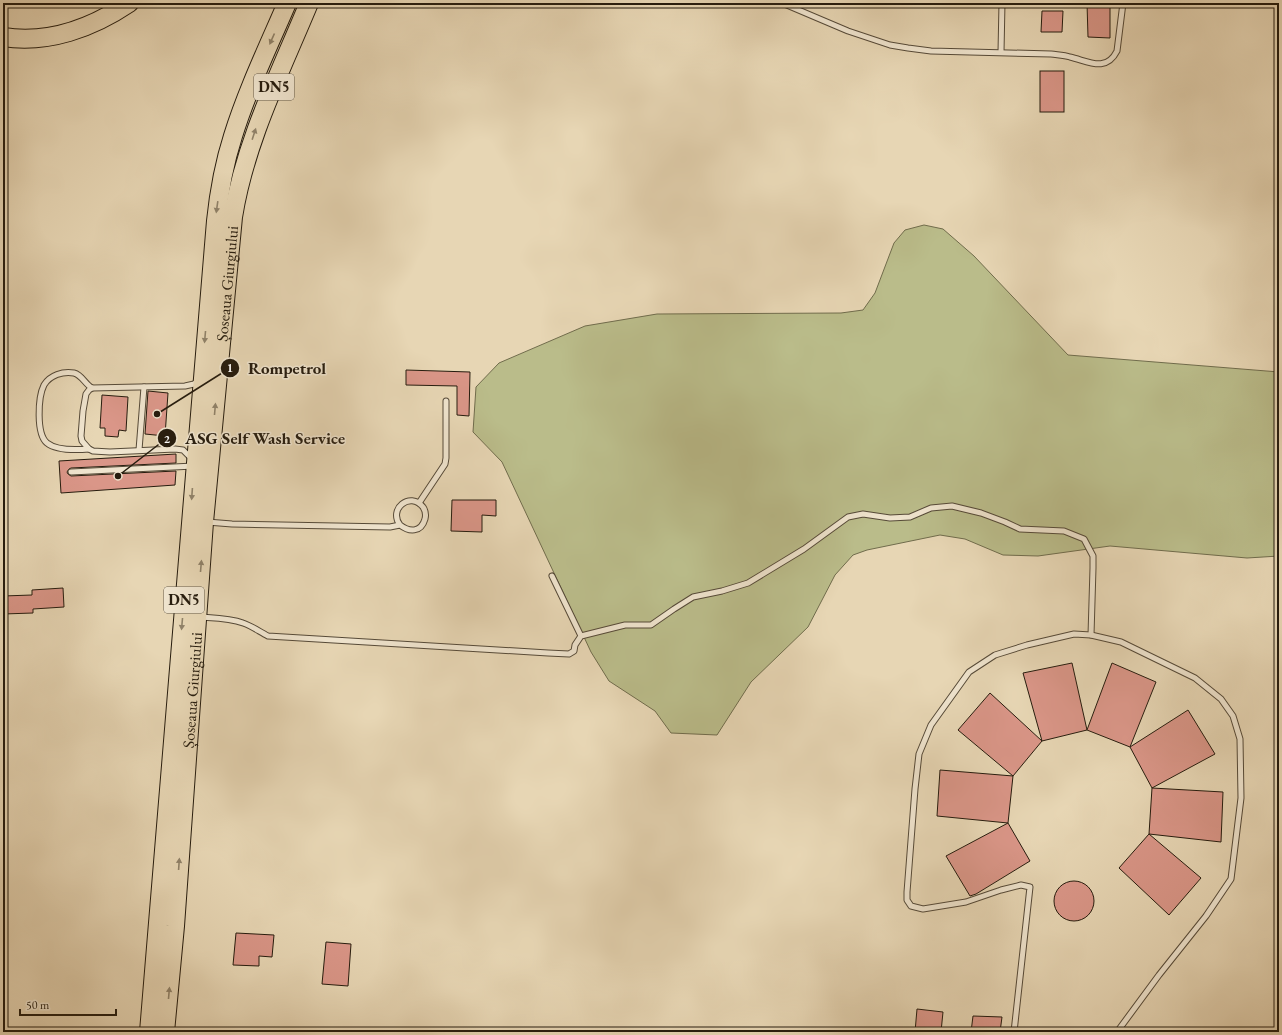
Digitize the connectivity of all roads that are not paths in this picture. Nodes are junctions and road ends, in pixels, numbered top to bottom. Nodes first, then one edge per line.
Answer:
1 (129, 3) edge
2 (288, 3) edge
3 (309, 3) edge
4 (782, 3) edge
5 (1002, 3) edge
6 (1123, 3) edge
7 (3, 37) edge
8 (1001, 52) junction
9 (202, 378) junction
10 (144, 387) junction
11 (92, 388) junction
12 (446, 401) dead end
13 (89, 449) junction
14 (140, 450) junction
15 (195, 464) junction
16 (71, 472) dead end
17 (418, 503) junction
18 (204, 522) junction
19 (400, 525) junction
20 (552, 576) dead end
21 (197, 616) junction
22 (1091, 635) junction
23 (581, 636) junction
24 (149, 1032) edge
25 (165, 1032) edge
26 (1014, 1032) edge
27 (1117, 1032) edge

1 - 7 highway
2 -> 9 highway, Șoseaua Giurgiului / DN5
18 -> 3 highway, Șoseaua Giurgiului / DN5
4 - 8 lane
5 - 8 lane
6 - 8 lane
9 - 10 lane
9 - 15 highway, Șoseaua Giurgiului / DN5
10 - 11 lane
10 - 14 lane
11 - 13 lane
11 - 13 lane
12 - 17 lane
13 - 14 lane
14 - 15 lane
15 - 16 lane
15 -> 24 highway, Șoseaua Giurgiului / DN5
17 - 19 lane
17 - 19 lane
18 - 19 lane
21 -> 18 highway, Șoseaua Giurgiului / DN5
20 - 23 lane
21 - 23 lane
25 -> 21 highway, Șoseaua Giurgiului / DN5
22 - 23 lane
22 - 26 lane
22 - 27 lane

